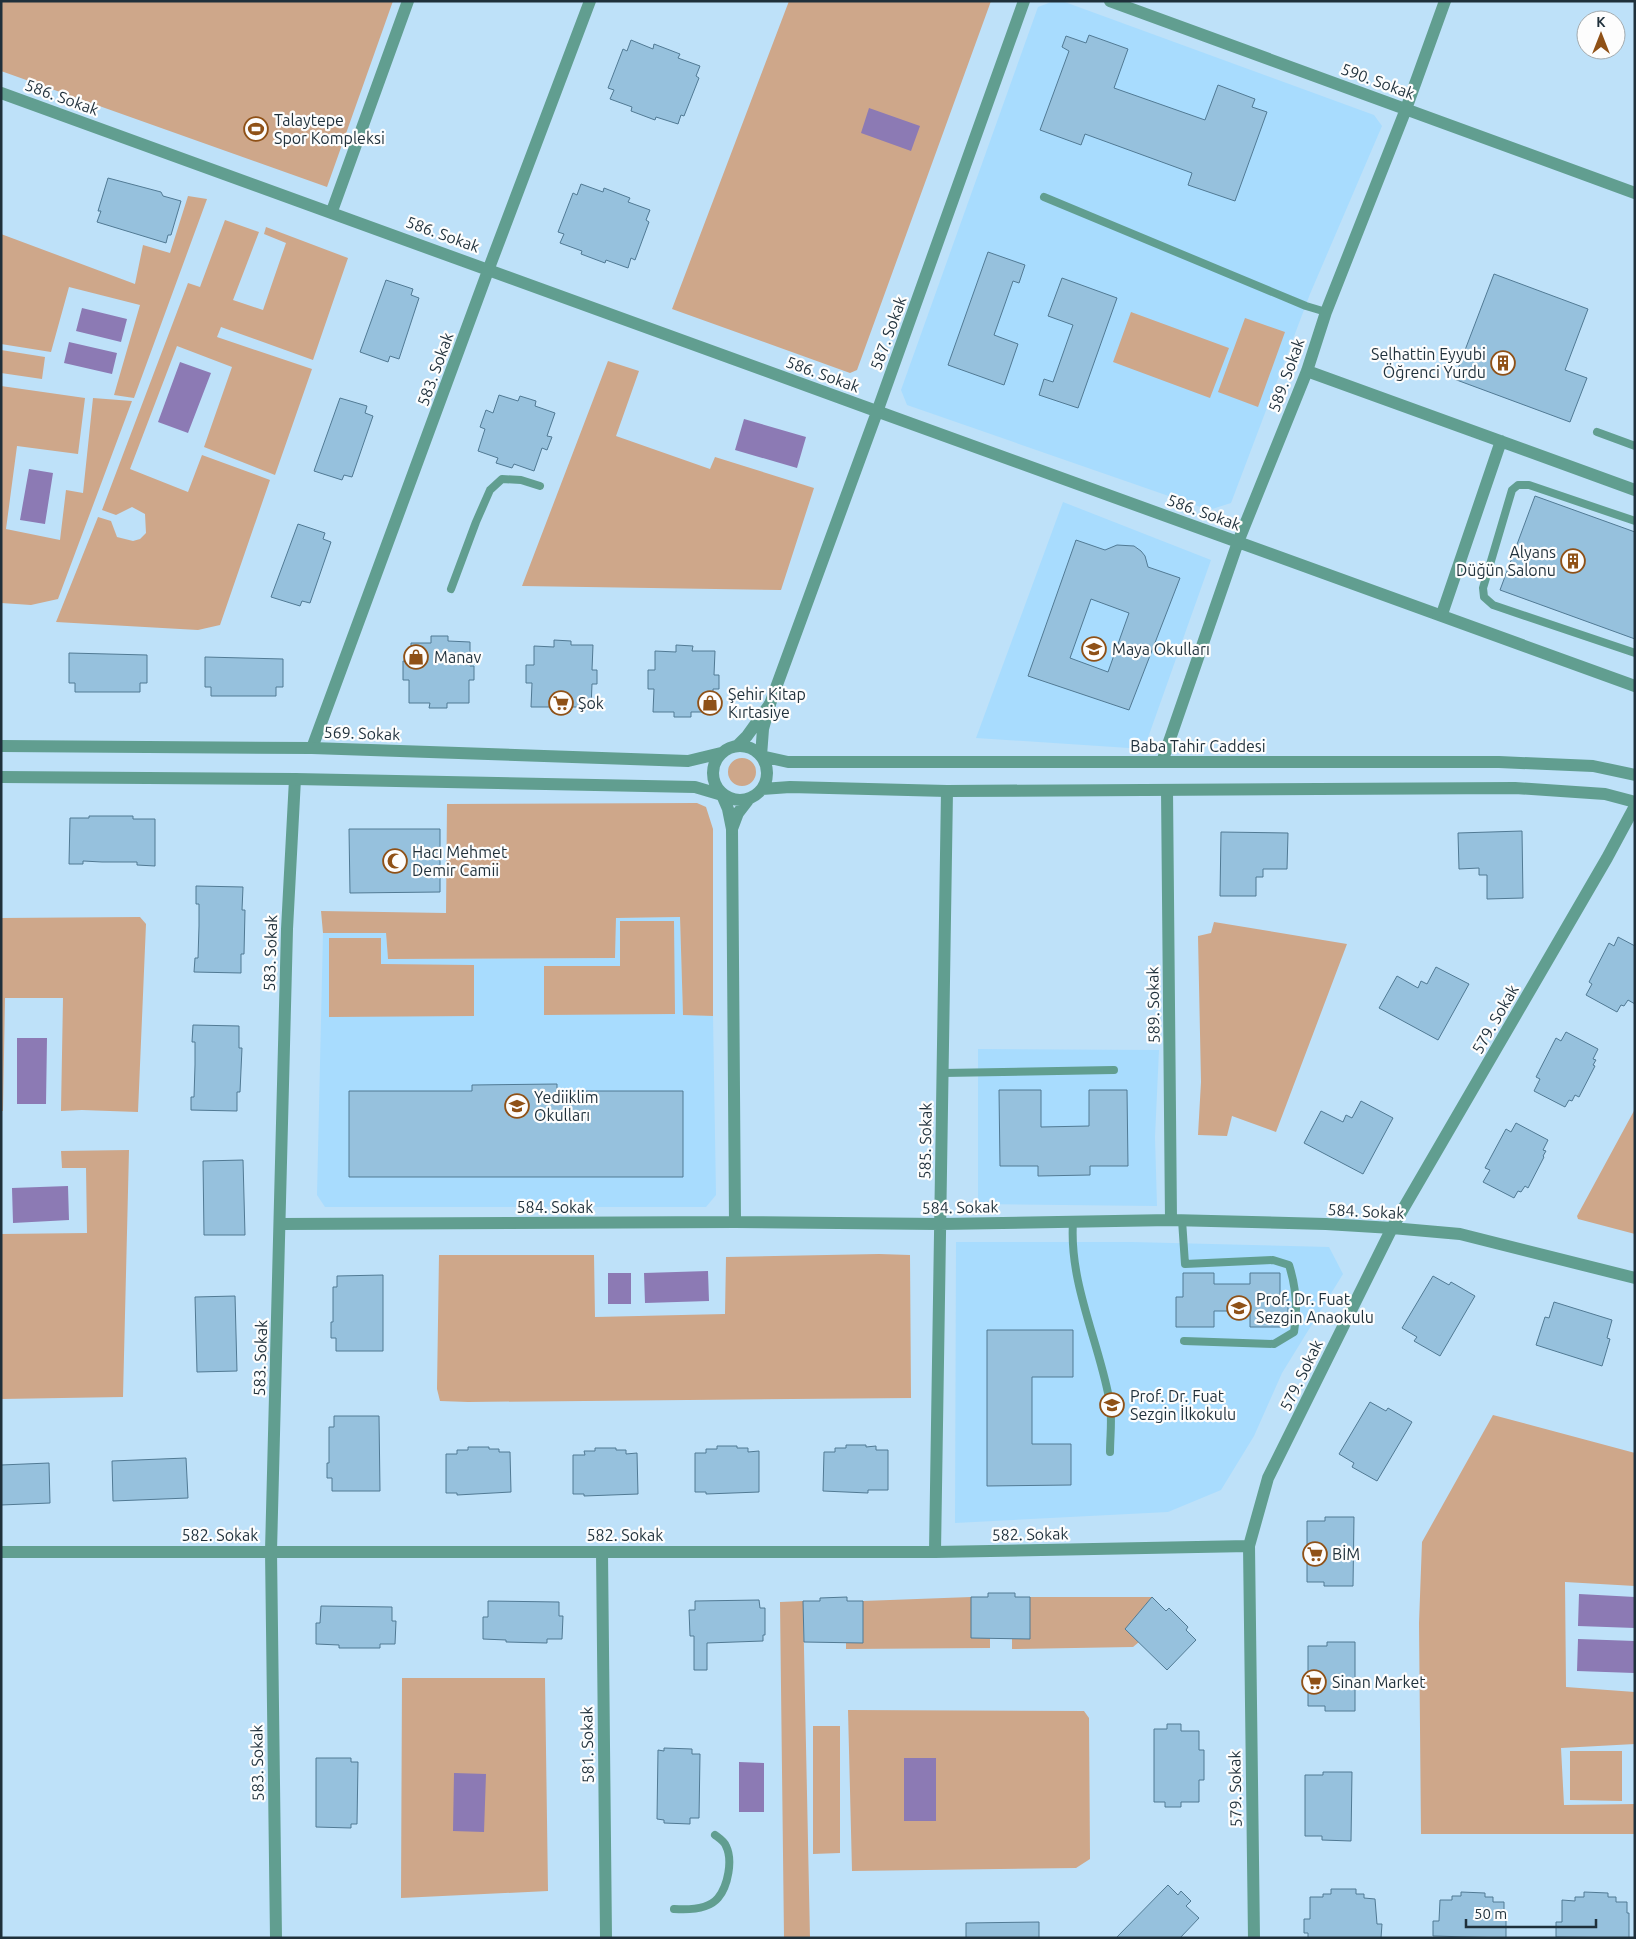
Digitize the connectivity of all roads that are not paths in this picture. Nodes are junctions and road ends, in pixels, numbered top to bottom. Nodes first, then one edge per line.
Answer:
1 (408, 1) edge
2 (590, 1) edge
3 (1024, 1) edge
4 (1110, 1) edge
5 (1445, 1) edge
6 (1, 93) edge
7 (1406, 109) junction
8 (1635, 193) edge
9 (1044, 197) dead end
10 (332, 211) junction
11 (489, 268) junction
12 (1326, 312) junction
13 (1307, 371) junction
14 (877, 412) junction
15 (1598, 432) dead end
16 (1501, 441) junction
17 (1635, 446) edge
18 (540, 486) dead end
19 (1635, 490) edge
20 (1635, 522) edge
21 (1238, 542) junction
22 (451, 589) dead end
23 (1442, 614) junction
24 (1635, 653) edge
25 (1635, 686) edge
26 (770, 704) junction
27 (1, 746) edge
28 (737, 746) junction
29 (312, 748) junction
30 (721, 753) junction
31 (761, 756) junction
32 (1162, 762) junction
33 (1635, 775) edge
34 (1, 777) edge
35 (295, 778) junction
36 (762, 789) junction
37 (1167, 790) junction
38 (947, 791) junction
39 (722, 795) junction
40 (748, 800) junction
41 (1635, 802) edge
42 (1635, 806) edge
43 (732, 829) junction
44 (1114, 1070) dead end
45 (942, 1073) junction
46 (1177, 1220) junction
47 (735, 1222) junction
48 (1073, 1222) junction
49 (280, 1224) junction
50 (940, 1224) junction
51 (1392, 1228) junction
52 (1635, 1278) edge
53 (1184, 1341) dead end
54 (1110, 1452) dead end
55 (1249, 1546) junction
56 (271, 1551) junction
57 (1, 1552) edge
58 (602, 1552) junction
59 (935, 1552) junction
60 (716, 1834) dead end
61 (674, 1909) dead end
62 (276, 1938) edge
63 (606, 1938) edge
64 (1254, 1938) edge

1 - 10 street
2 - 11 street, 583. Sokak
3 - 14 street, 587. Sokak
4 - 7 street, 590. Sokak
5 - 7 street, 589. Sokak
6 - 10 street, 586. Sokak
7 - 8 street, 590. Sokak
7 - 12 street, 589. Sokak
9 - 12 lane
10 - 11 street, 586. Sokak
11 - 14 street, 586. Sokak
11 - 29 street, 583. Sokak
12 - 13 street, 589. Sokak
13 - 16 street
13 - 21 street, 589. Sokak
14 - 21 street, 586. Sokak
14 - 26 street, 587. Sokak
15 - 17 lane
16 - 19 street
16 - 23 street
18 - 22 lane
20 - 24 lane
21 - 23 street, 586. Sokak
21 - 32 street, 589. Sokak
23 - 25 street, 586. Sokak
26 - 28 street
26 - 31 street
27 - 29 street, 569. Sokak
28 - 30 street
28 - 31 street
29 - 30 street, 569. Sokak
30 - 39 street
31 - 32 street, Baba Tahir Caddesi
31 - 36 street
32 - 33 street, Baba Tahir Caddesi
34 - 35 street
35 - 39 street
35 - 49 street, 583. Sokak
36 - 38 street
36 - 40 street
37 - 38 street
37 - 41 street
37 - 46 street, 589. Sokak
38 - 45 street, 585. Sokak
39 - 40 street
39 - 43 street
40 - 43 street
42 - 51 street, 579. Sokak
43 - 47 street
44 - 45 lane
45 - 50 street, 585. Sokak
46 - 48 street, 584. Sokak
46 - 51 street, 584. Sokak
46 - 53 lane
47 - 49 street, 584. Sokak
47 - 50 street, 584. Sokak
48 - 50 street, 584. Sokak
48 - 54 lane
49 - 56 street, 583. Sokak
50 - 59 street, 585. Sokak
51 - 52 street, 584. Sokak
51 - 55 street, 579. Sokak
55 - 59 street, 582. Sokak
55 - 64 street, 579. Sokak
56 - 57 street, 582. Sokak
56 - 58 street, 582. Sokak
56 - 62 street, 583. Sokak
58 - 59 street, 582. Sokak
58 - 63 street, 581. Sokak
60 - 61 lane

